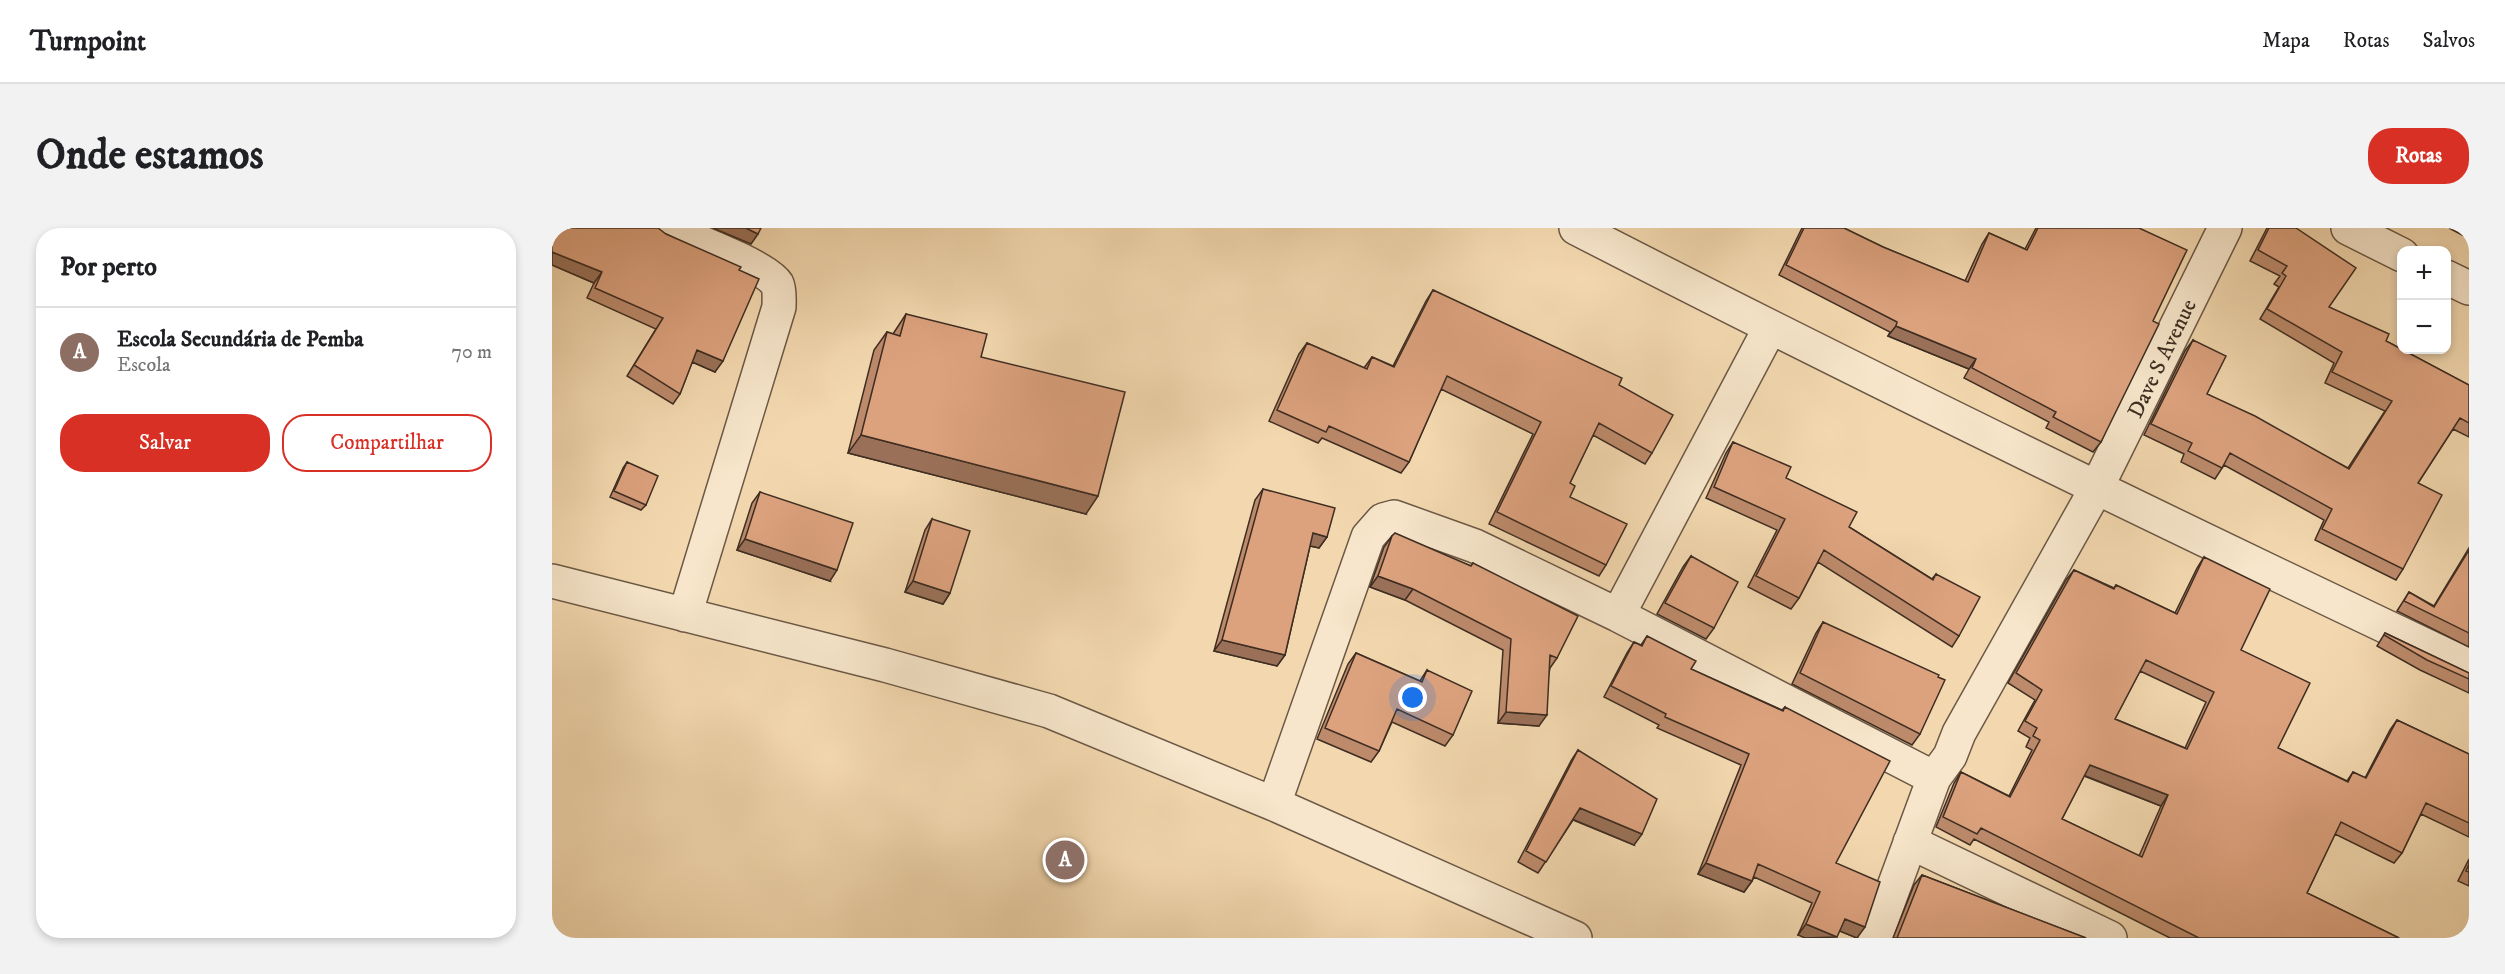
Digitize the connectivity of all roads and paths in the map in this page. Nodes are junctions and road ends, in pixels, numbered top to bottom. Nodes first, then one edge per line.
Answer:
1 (666, 228) edge
2 (1576, 228) edge
3 (2225, 228) edge
4 (2348, 228) edge
5 (2397, 252) edge
6 (2451, 279) edge
7 (2469, 288) edge
8 (1770, 328) junction
9 (2096, 489) junction
10 (552, 581) edge
11 (685, 615) junction
12 (1618, 615) junction
13 (2469, 666) edge
14 (1934, 778) junction
15 (1274, 804) junction
16 (1910, 842) junction
17 (1575, 938) edge
18 (1875, 938) edge
19 (2110, 938) edge

1 - 11 street
2 - 8 street
3 - 9 street, Dave S Avenue
4 - 5 street
6 - 7 street
8 - 9 street
8 - 12 street
9 - 13 street
9 - 14 street, Dave S Avenue
10 - 11 street
11 - 15 street
12 - 14 street
12 - 15 street
14 - 16 street, Dave S Avenue
15 - 17 street
16 - 18 street, Dave S Avenue
16 - 19 street

